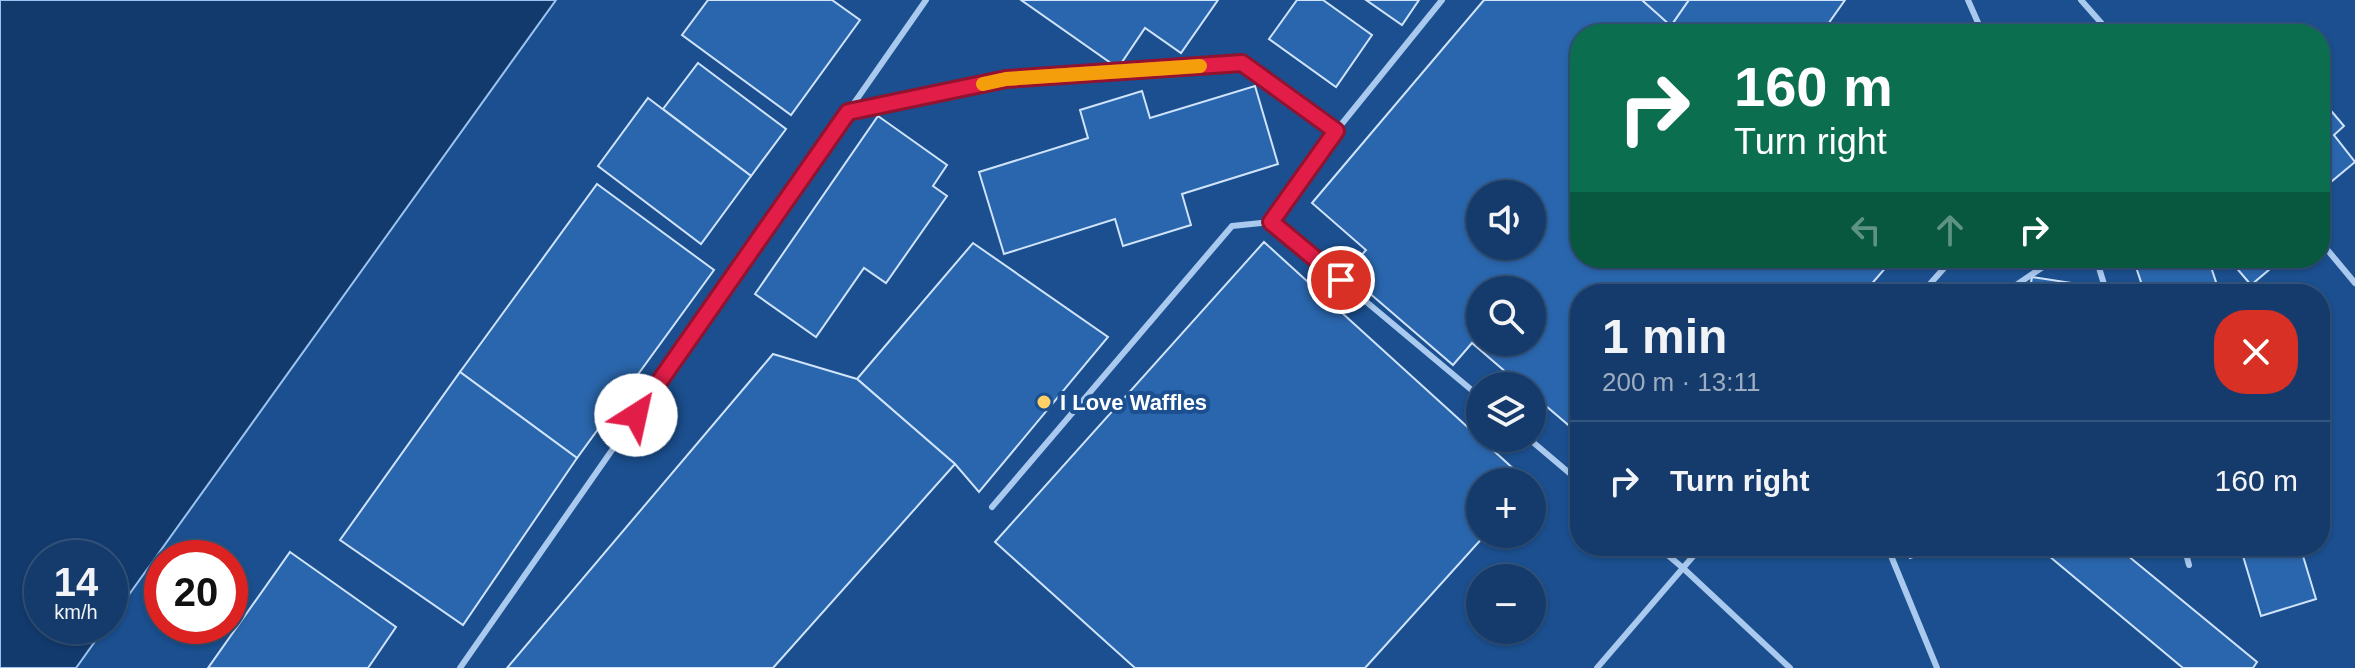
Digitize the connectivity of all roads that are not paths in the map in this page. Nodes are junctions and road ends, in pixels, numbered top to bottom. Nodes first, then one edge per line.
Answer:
1 (926, 0) edge
2 (1442, 0) edge
3 (1968, 0) edge
4 (2081, 0) edge
5 (1979, 24) edge
6 (2102, 24) edge
7 (848, 112) junction
8 (1336, 131) junction
9 (1271, 222) junction
10 (2330, 253) edge
11 (1944, 268) edge
12 (2041, 268) edge
13 (2355, 283) edge
14 (1930, 284) edge
15 (2018, 284) edge
16 (1466, 385) edge
17 (1545, 452) edge
18 (1570, 474) edge
19 (992, 507) dead end
20 (1669, 556) edge
21 (1693, 556) edge
22 (1891, 556) edge
23 (2187, 556) edge
24 (2189, 565) dead end
25 (1683, 568) junction
26 (460, 668) edge
27 (1597, 668) edge
28 (1790, 668) edge
29 (1937, 668) edge

1 - 7 lane
2 - 8 lane
3 - 5 lane
4 - 6 lane
7 - 8 lane
7 - 26 lane
8 - 9 lane
9 - 16 lane
9 - 19 lane
10 - 13 lane
11 - 14 lane
12 - 15 lane
17 - 18 lane
20 - 25 lane
21 - 25 lane
22 - 29 lane
23 - 24 lane
25 - 27 lane
25 - 28 lane

